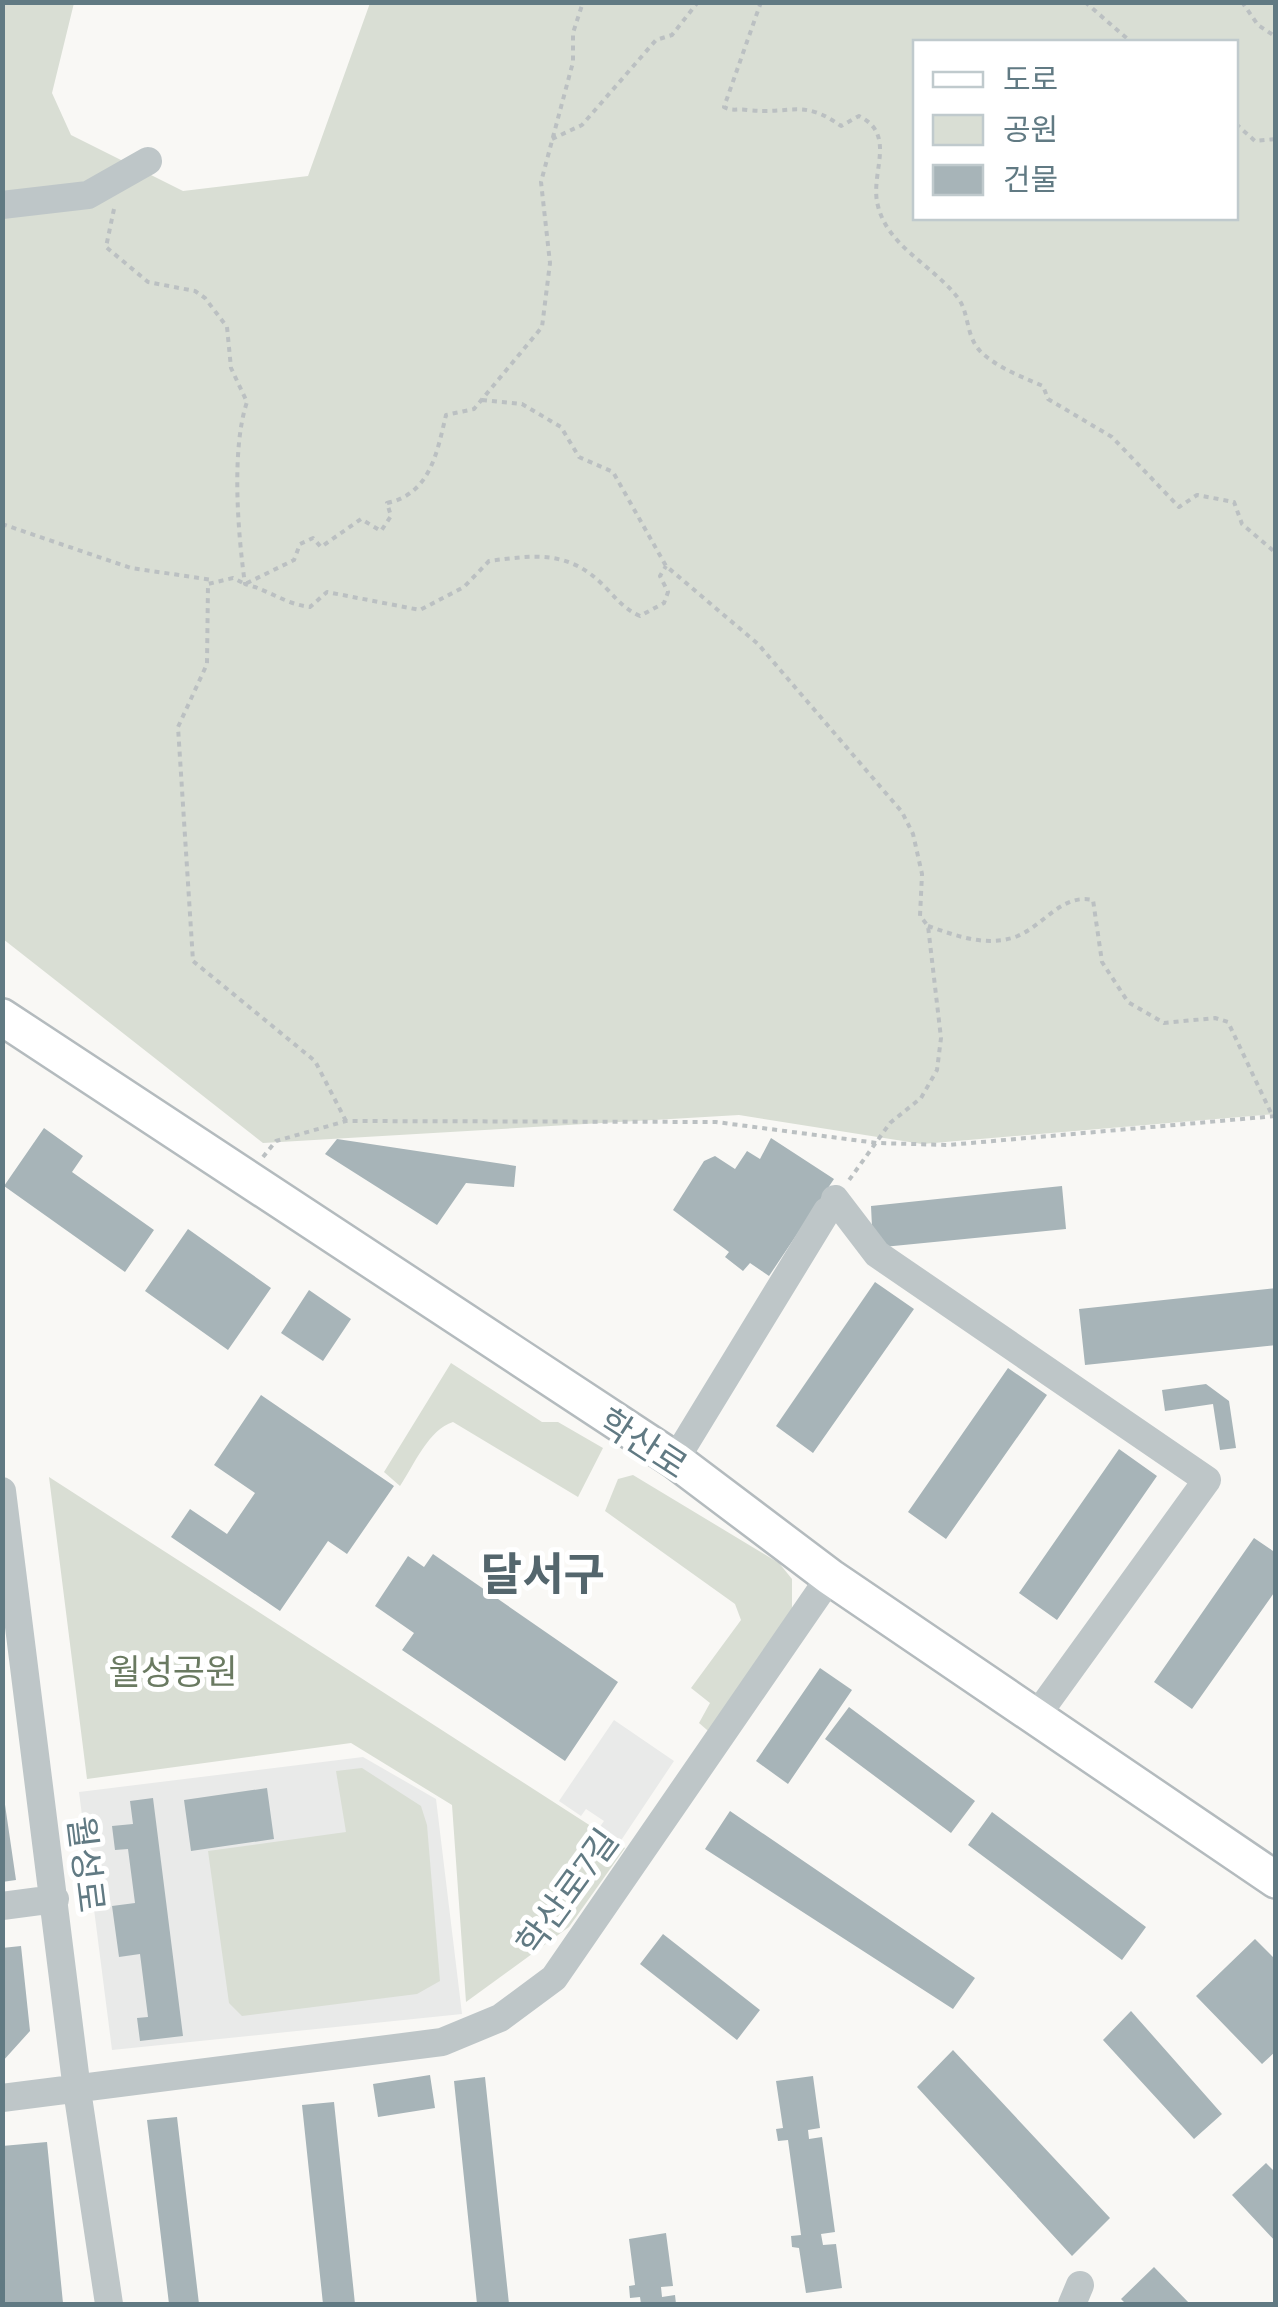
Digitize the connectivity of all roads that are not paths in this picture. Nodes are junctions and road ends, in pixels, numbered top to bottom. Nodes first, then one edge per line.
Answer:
1 (148, 161) dead end
2 (2, 205) edge
3 (6, 1029) edge
4 (675, 1460) junction
5 (2, 1491) edge
6 (830, 1577) junction
7 (1037, 1715) junction
8 (1276, 1880) edge
9 (55, 1899) junction
10 (2, 1906) edge
11 (77, 2090) junction
12 (2, 2098) edge
13 (109, 2304) edge

1 - 2 street
3 - 4 main road, 학산로
4 - 6 main road, 학산로
4 - 7 street
5 - 9 street, 월성로
6 - 7 main road, 학산로
6 - 11 street, 학산로7길
7 - 8 main road, 학산로
9 - 10 street
9 - 11 street, 월성로
11 - 12 street, 학산로7길
11 - 13 street, 월성로

